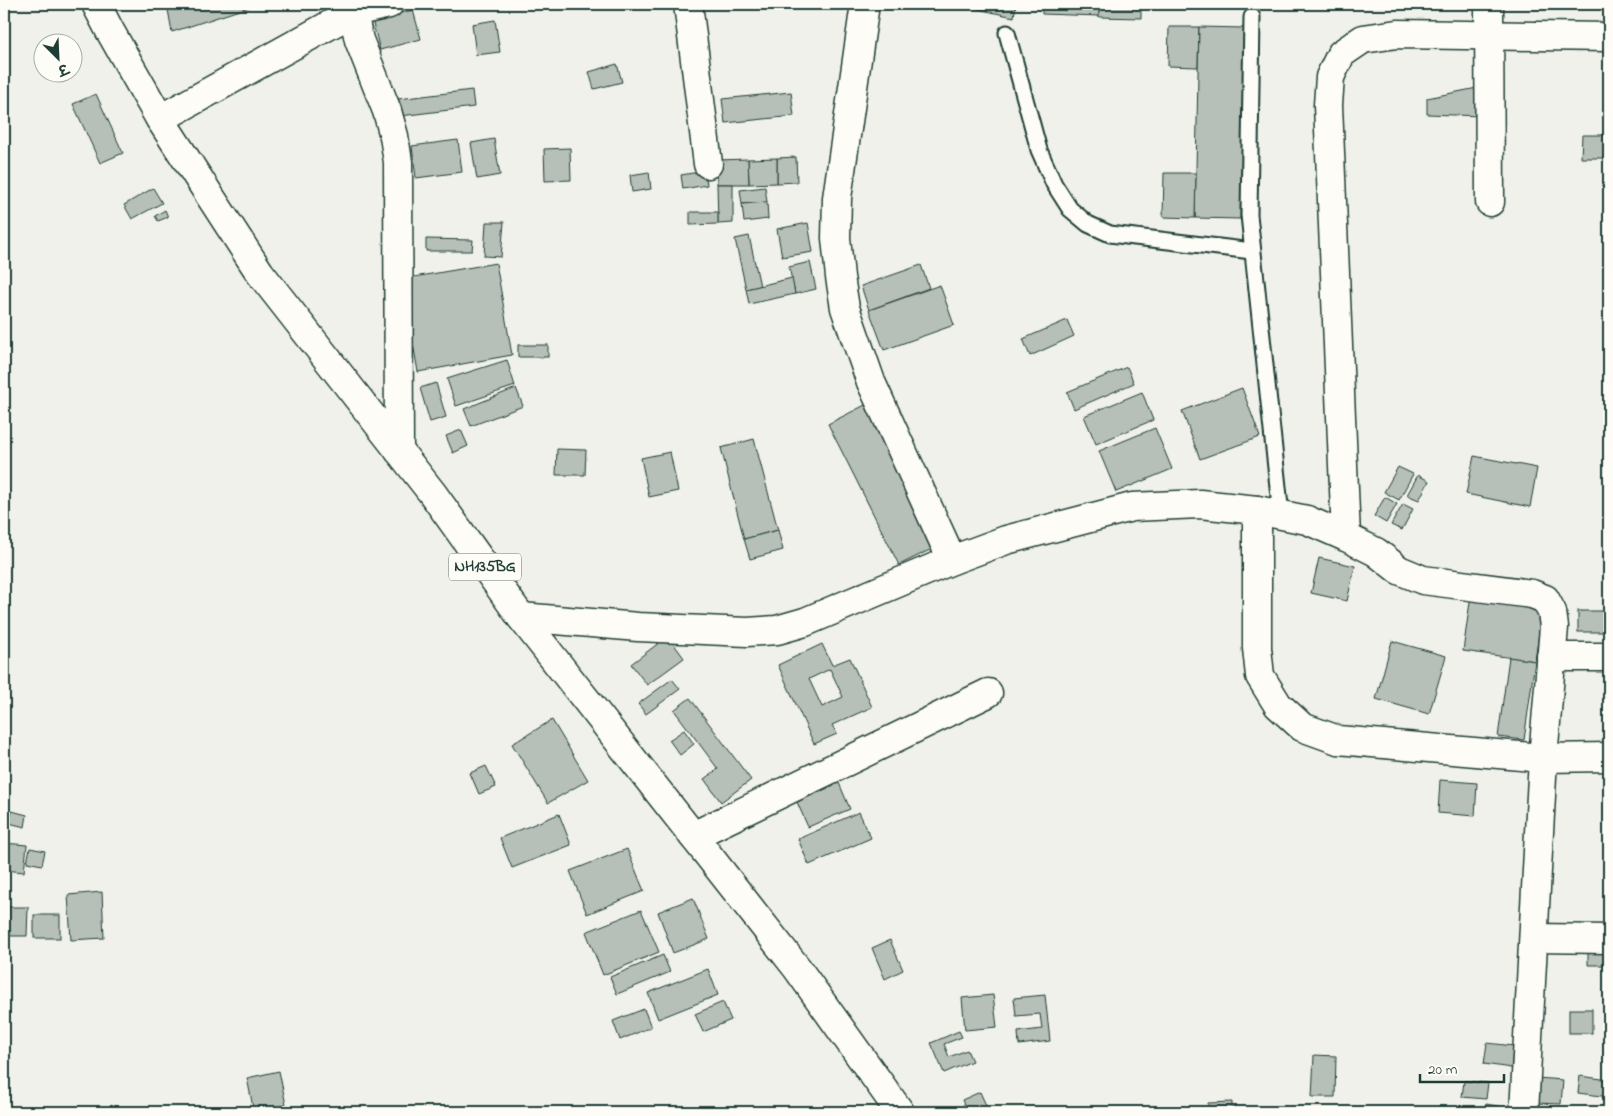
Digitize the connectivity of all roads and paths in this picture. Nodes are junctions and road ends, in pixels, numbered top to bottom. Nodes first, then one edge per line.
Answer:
1 (96, 4) edge
2 (389, 4) edge
3 (688, 4) edge
4 (865, 4) edge
5 (1489, 4) edge
6 (352, 8) edge
7 (1252, 17) dead end
8 (1007, 33) dead end
9 (1489, 35) junction
10 (1609, 37) edge
11 (160, 119) junction
12 (708, 164) dead end
13 (1490, 202) dead end
14 (1252, 251) junction
15 (399, 451) junction
16 (1269, 513) junction
17 (1346, 537) junction
18 (952, 560) junction
19 (521, 617) junction
20 (1551, 657) junction
21 (1609, 658) edge
22 (988, 693) dead end
23 (1609, 757) edge
24 (1543, 758) junction
25 (693, 836) junction
26 (1534, 938) junction
27 (1609, 939) edge
28 (900, 1112) edge
29 (1524, 1112) edge

1 - 11 main road, NH135BG
2 - 6 main road
3 - 12 main road
4 - 18 main road
5 - 9 main road
6 - 11 main road
6 - 15 main road
7 - 14 lane
8 - 14 lane
9 - 10 main road
9 - 13 main road
9 - 17 main road
11 - 15 main road, NH135BG
14 - 16 lane
15 - 19 main road, NH135BG
16 - 17 main road
16 - 18 main road
16 - 24 main road
17 - 20 main road
18 - 19 main road
19 - 25 main road, NH135BG
20 - 21 main road
20 - 24 main road
22 - 25 main road
23 - 24 main road
24 - 26 main road
25 - 28 main road, NH135BG
26 - 27 main road
26 - 29 main road

